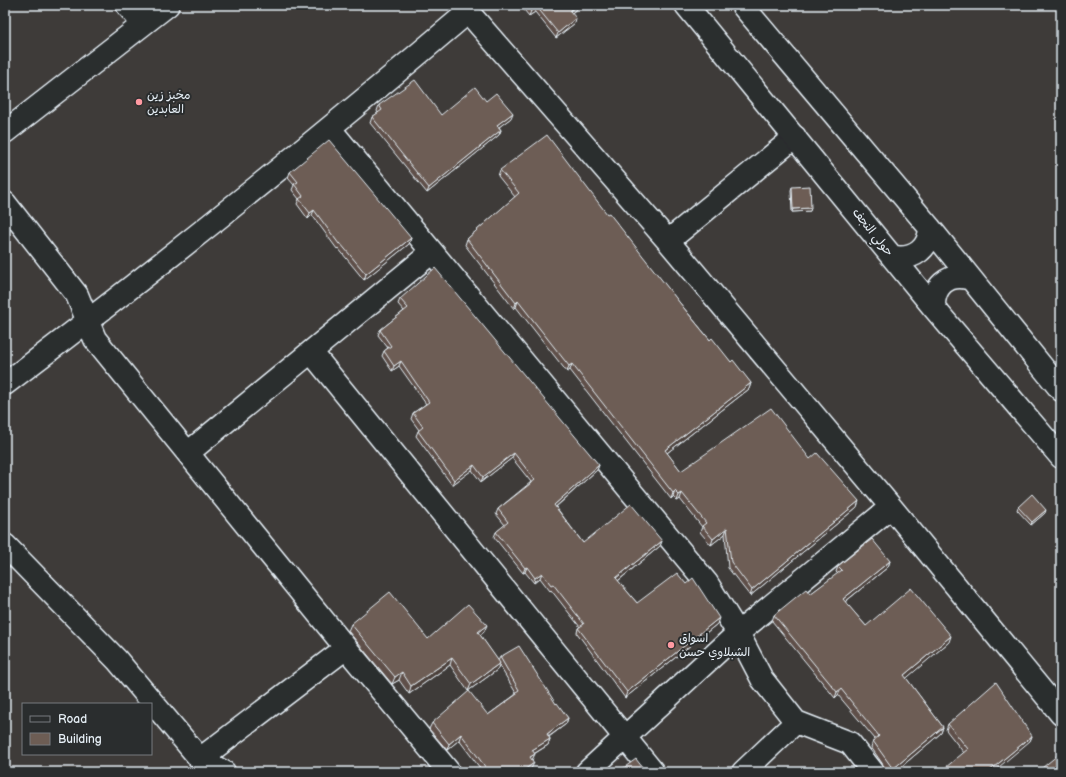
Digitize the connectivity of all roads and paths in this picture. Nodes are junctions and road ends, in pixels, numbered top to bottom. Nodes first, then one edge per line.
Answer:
1 (127, 5) edge
2 (168, 5) edge
3 (686, 5) edge
4 (742, 5) edge
5 (464, 9) edge
6 (143, 24) junction
7 (330, 130) junction
8 (5, 132) edge
9 (795, 137) junction
10 (5, 203) edge
11 (930, 228) junction
12 (668, 241) junction
13 (431, 253) junction
14 (894, 257) junction
15 (968, 278) junction
16 (934, 308) junction
17 (88, 321) junction
18 (312, 353) junction
19 (5, 384) edge
20 (1061, 390) edge
21 (189, 452) junction
22 (1061, 457) edge
23 (892, 507) junction
24 (5, 545) edge
25 (738, 633) junction
26 (346, 648) junction
27 (1061, 714) edge
28 (796, 722) junction
29 (625, 738) junction
30 (200, 760) junction
31 (224, 772) edge
32 (449, 772) edge
33 (587, 772) edge
34 (653, 772) edge
35 (743, 772) edge
36 (873, 772) edge

1 - 6 street
2 - 6 street
3 - 9 street, حولي النجف
4 - 11 street
5 - 7 street
5 - 12 street
6 - 8 street
7 - 13 street
7 - 17 street
9 - 12 street
9 - 14 street, حولي النجف
10 - 17 street
11 - 14 street
11 - 15 street
12 - 23 street
13 - 18 street
13 - 25 street
14 - 16 street, حولي النجف
15 - 16 street
15 - 20 street
16 - 22 street, حولي النجف
17 - 19 street
17 - 21 street
18 - 21 street
18 - 29 street
21 - 26 street
23 - 25 street
23 - 27 street
24 - 30 street
25 - 28 street
25 - 29 street
26 - 30 street
26 - 32 street
28 - 35 street
28 - 36 street
29 - 33 street
29 - 34 street
30 - 31 street

